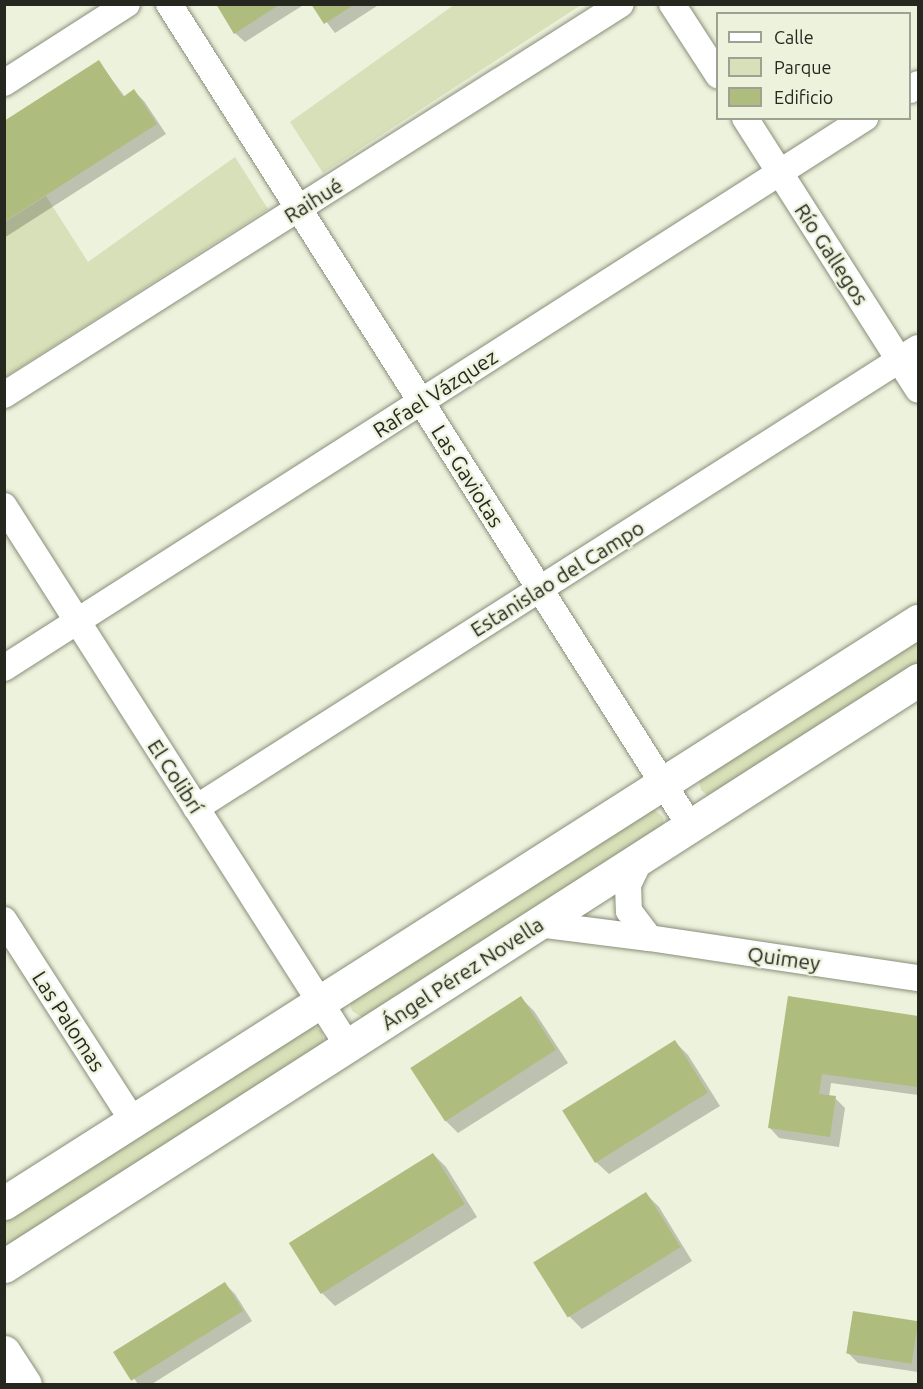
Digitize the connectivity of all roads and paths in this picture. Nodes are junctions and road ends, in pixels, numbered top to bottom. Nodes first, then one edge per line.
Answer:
1 (127, 4) edge
2 (169, 4) edge
3 (621, 4) edge
4 (672, 4) edge
5 (716, 73) edge
6 (4, 83) edge
7 (746, 120) edge
8 (862, 120) edge
9 (780, 173) junction
10 (298, 209) junction
11 (909, 354) edge
12 (918, 390) edge
13 (4, 395) edge
14 (421, 402) junction
15 (4, 506) edge
16 (540, 589) junction
17 (78, 621) junction
18 (918, 621) edge
19 (4, 668) edge
20 (918, 680) edge
21 (663, 783) junction
22 (196, 808) junction
23 (690, 826) junction
24 (641, 858) junction
25 (4, 920) edge
26 (538, 924) junction
27 (649, 938) junction
28 (918, 978) edge
29 (320, 1002) junction
30 (348, 1046) junction
31 (133, 1121) junction
32 (4, 1203) edge
33 (4, 1266) edge
34 (4, 1352) edge
35 (25, 1384) edge

1 - 6 street
2 - 10 street, Las Gaviotas
3 - 10 street, Raihué
4 - 5 street
7 - 9 street, Río Gallegos
8 - 9 street, Rafael Vázquez
9 - 11 street, Río Gallegos
9 - 14 street, Rafael Vázquez
10 - 13 street, Raihué
10 - 14 street, Las Gaviotas
11 - 12 street, Río Gallegos
11 - 16 street, Estanislao del Campo
14 - 16 street, Las Gaviotas
14 - 17 street, Rafael Vázquez
15 - 17 street, El Colibrí
16 - 21 street, Las Gaviotas
16 - 22 street, Estanislao del Campo
17 - 19 street, Rafael Vázquez
17 - 22 street, El Colibrí
18 - 21 main road
20 - 23 main road, Ángel Pérez Novella
21 - 23 street, Las Gaviotas
21 - 29 main road
22 - 29 street, El Colibrí
23 - 24 main road, Ángel Pérez Novella
24 - 26 main road, Ángel Pérez Novella
24 - 27 street
25 - 31 street, Las Palomas
26 - 27 street, Quimey
26 - 30 main road, Ángel Pérez Novella
27 - 28 street, Quimey
29 - 30 street, El Colibrí
29 - 31 main road
30 - 33 main road, Ángel Pérez Novella
31 - 32 main road
34 - 35 main road

